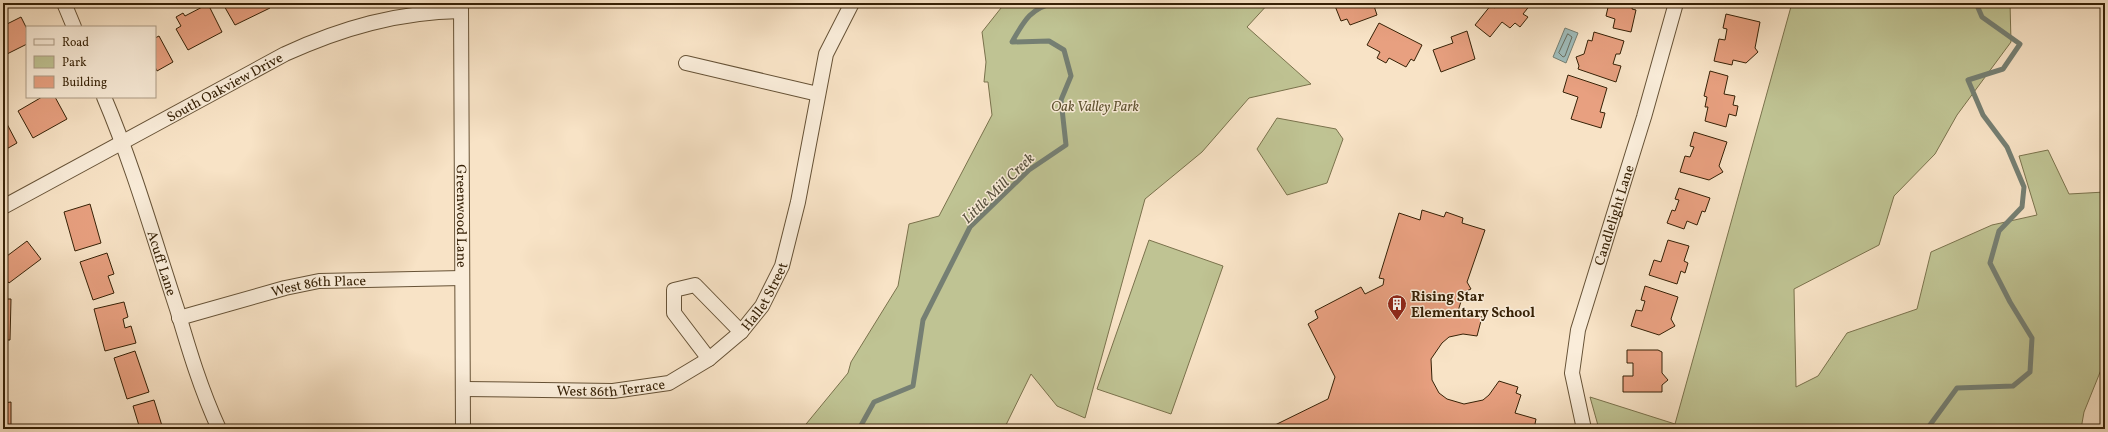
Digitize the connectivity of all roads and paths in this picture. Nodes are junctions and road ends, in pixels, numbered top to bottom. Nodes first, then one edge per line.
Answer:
1 (64, 3) edge
2 (852, 3) edge
3 (1676, 3) edge
4 (461, 7) edge
5 (74, 26) edge
6 (686, 63) dead end
7 (818, 94) junction
8 (104, 98) edge
9 (122, 142) junction
10 (3, 207) edge
11 (462, 278) junction
12 (179, 318) junction
13 (741, 332) junction
14 (709, 359) junction
15 (464, 389) junction
16 (219, 429) edge
17 (463, 429) edge
18 (1584, 429) edge

1 - 5 street
2 - 7 street, Hallet Street
3 - 18 street, Candlelight Lane
4 - 9 street, South Oakview Drive
4 - 11 street, Greenwood Lane
6 - 7 street
7 - 13 street, Hallet Street
8 - 9 street, Acuff Lane
9 - 10 street, South Oakview Drive
9 - 12 street, Acuff Lane
11 - 12 street, West 86th Place
11 - 15 street, Greenwood Lane
12 - 16 street, Acuff Lane
13 - 14 street, West 86th Terrace
13 - 14 street, Hallet Street
14 - 15 street, West 86th Terrace
15 - 17 street, Greenwood Lane

